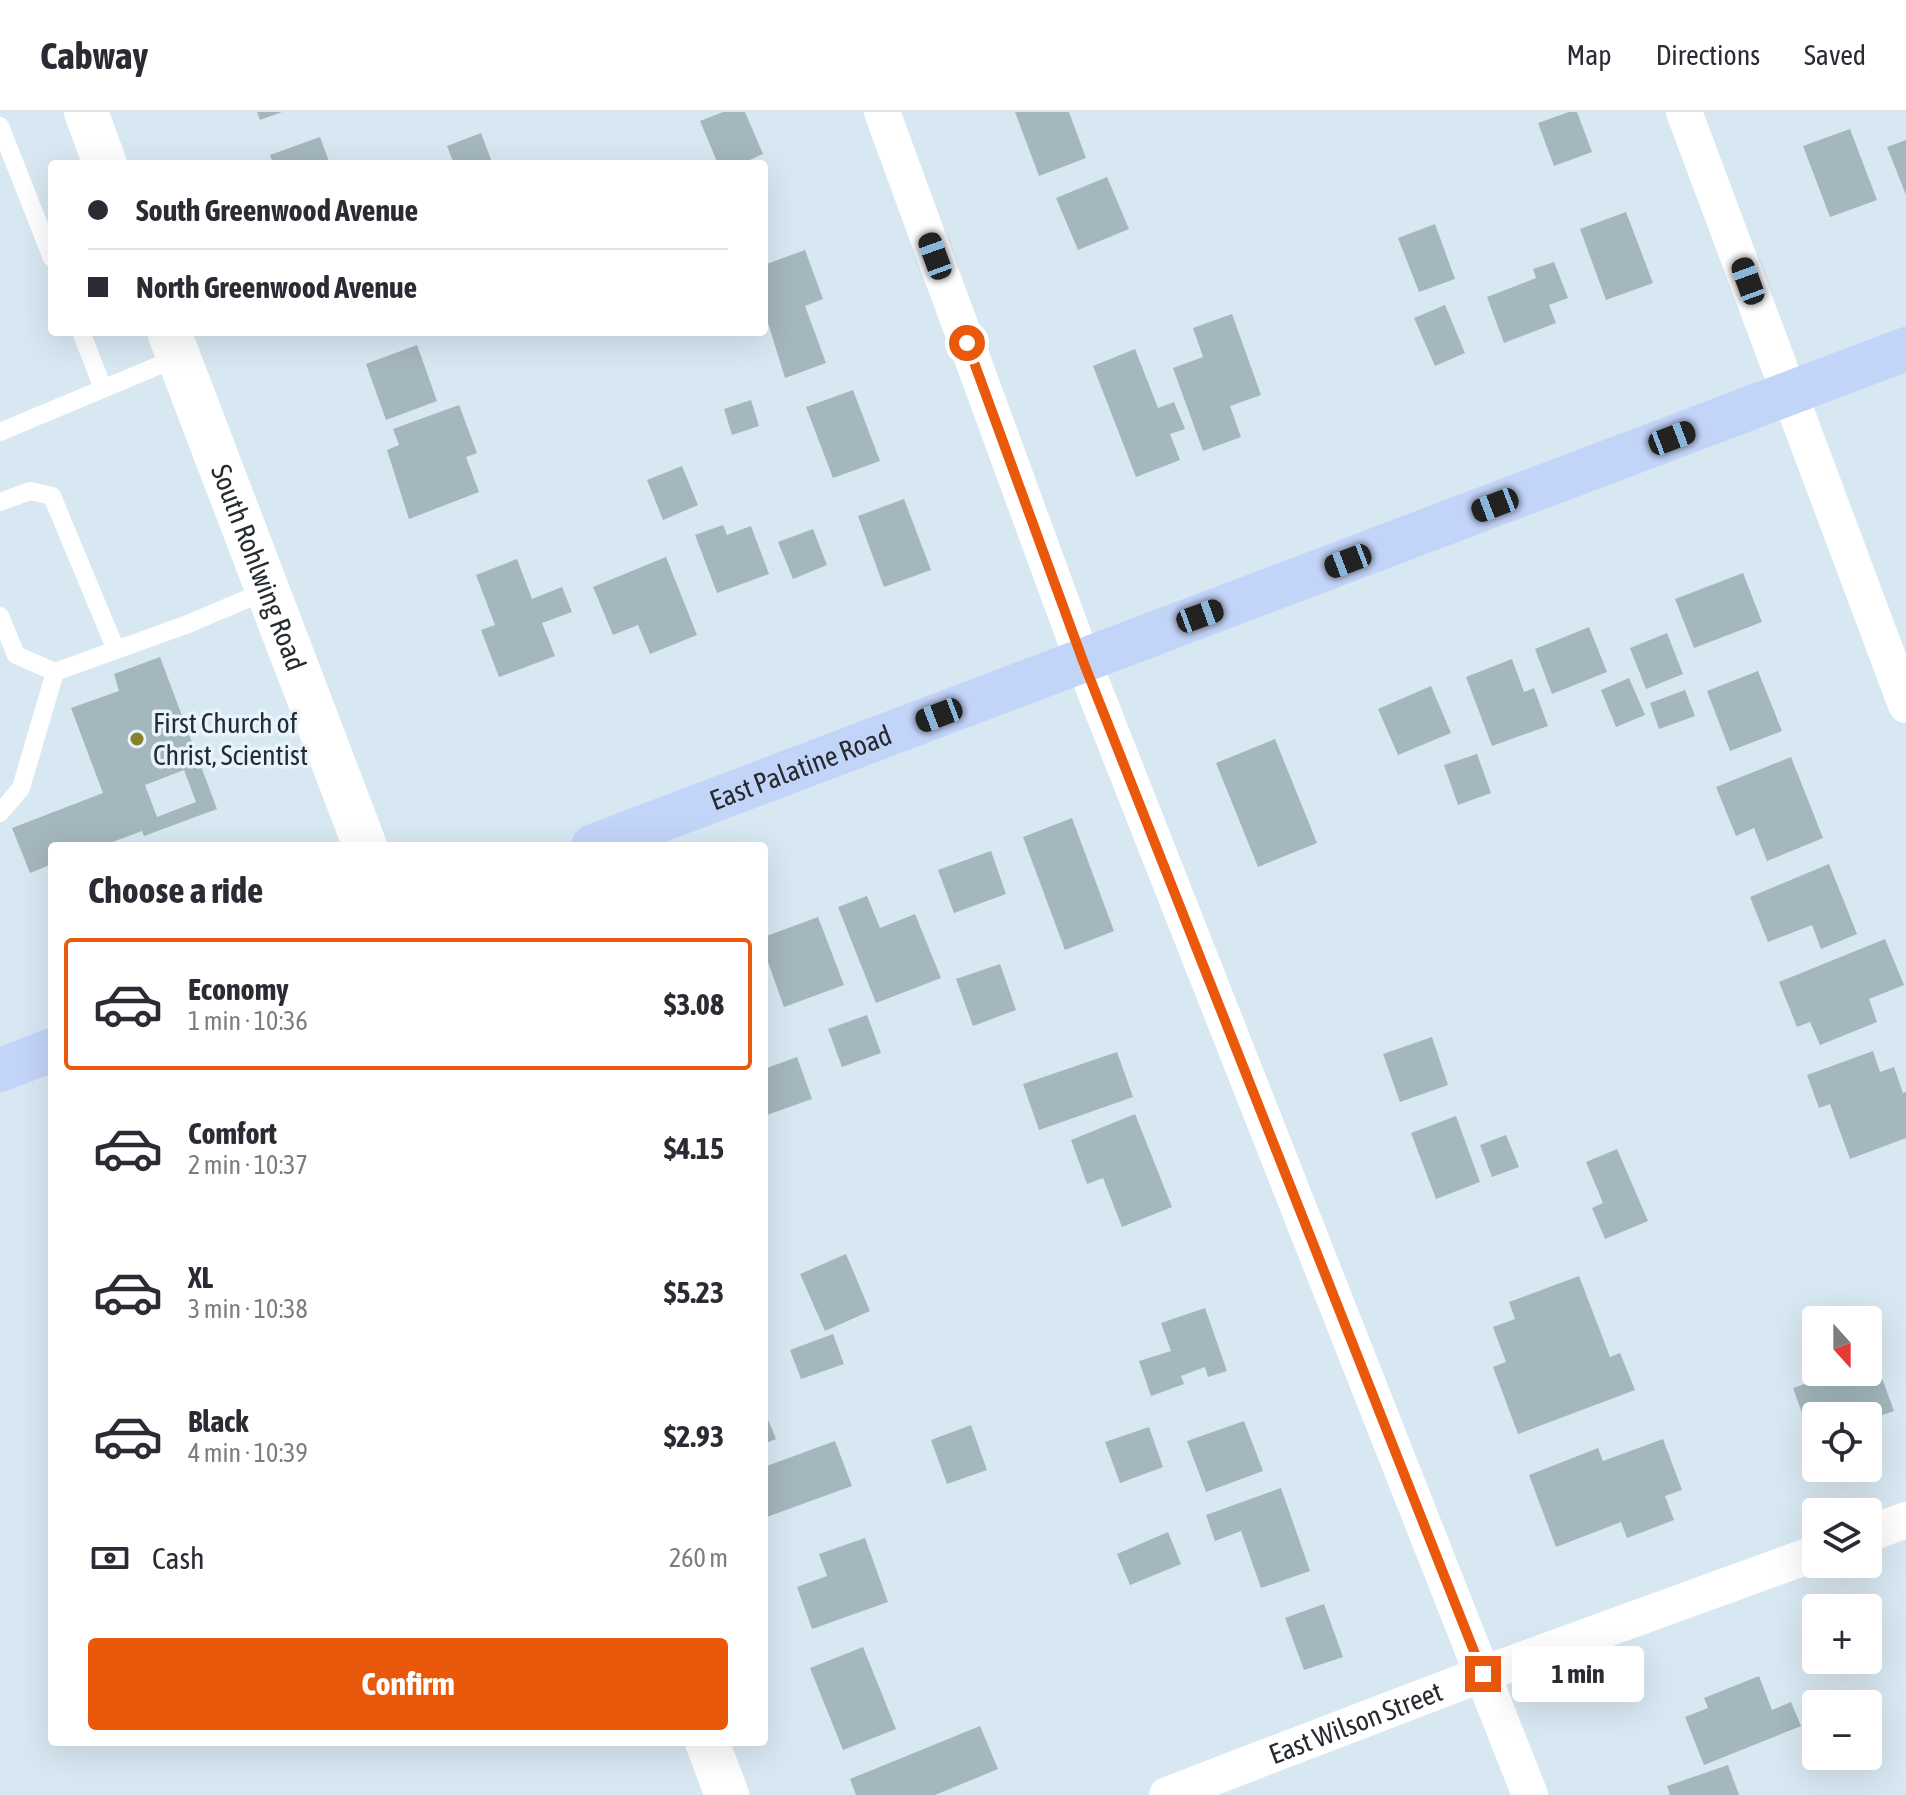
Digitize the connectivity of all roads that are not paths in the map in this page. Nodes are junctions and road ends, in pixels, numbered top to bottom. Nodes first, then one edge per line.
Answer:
1 (86, 112) edge
2 (882, 112) edge
3 (1684, 112) edge
4 (0, 126) edge
5 (104, 160) edge
6 (48, 248) edge
7 (83, 336) edge
8 (174, 344) edge
9 (1906, 349) edge
10 (103, 388) junction
11 (1790, 393) junction
12 (0, 432) edge
13 (0, 502) edge
14 (268, 590) junction
15 (0, 616) edge
16 (116, 650) junction
17 (1083, 661) junction
18 (55, 672) junction
19 (1906, 705) edge
20 (0, 813) edge
21 (363, 842) edge
22 (604, 842) edge
23 (48, 1051) edge
24 (2, 1062) edge
25 (1906, 1520) edge
26 (1882, 1529) edge
27 (1802, 1558) edge
28 (1483, 1674) junction
29 (709, 1746) edge
30 (727, 1795) edge
31 (1167, 1795) edge
32 (1530, 1795) edge

1 - 5 street
2 - 17 street
3 - 11 street
4 - 6 lane
7 - 10 lane
8 - 10 lane
8 - 14 street, South Rohlwing Road
9 - 11 main road, East Palatine Road
10 - 12 lane
11 - 17 main road, East Palatine Road
11 - 19 street
13 - 16 lane
14 - 16 lane
14 - 21 street, South Rohlwing Road
15 - 18 lane
16 - 18 lane
17 - 22 main road, East Palatine Road
17 - 28 street
18 - 20 lane
23 - 24 main road
25 - 26 street
27 - 28 street, East Wilson Street
28 - 31 street, East Wilson Street
28 - 32 street
29 - 30 street

